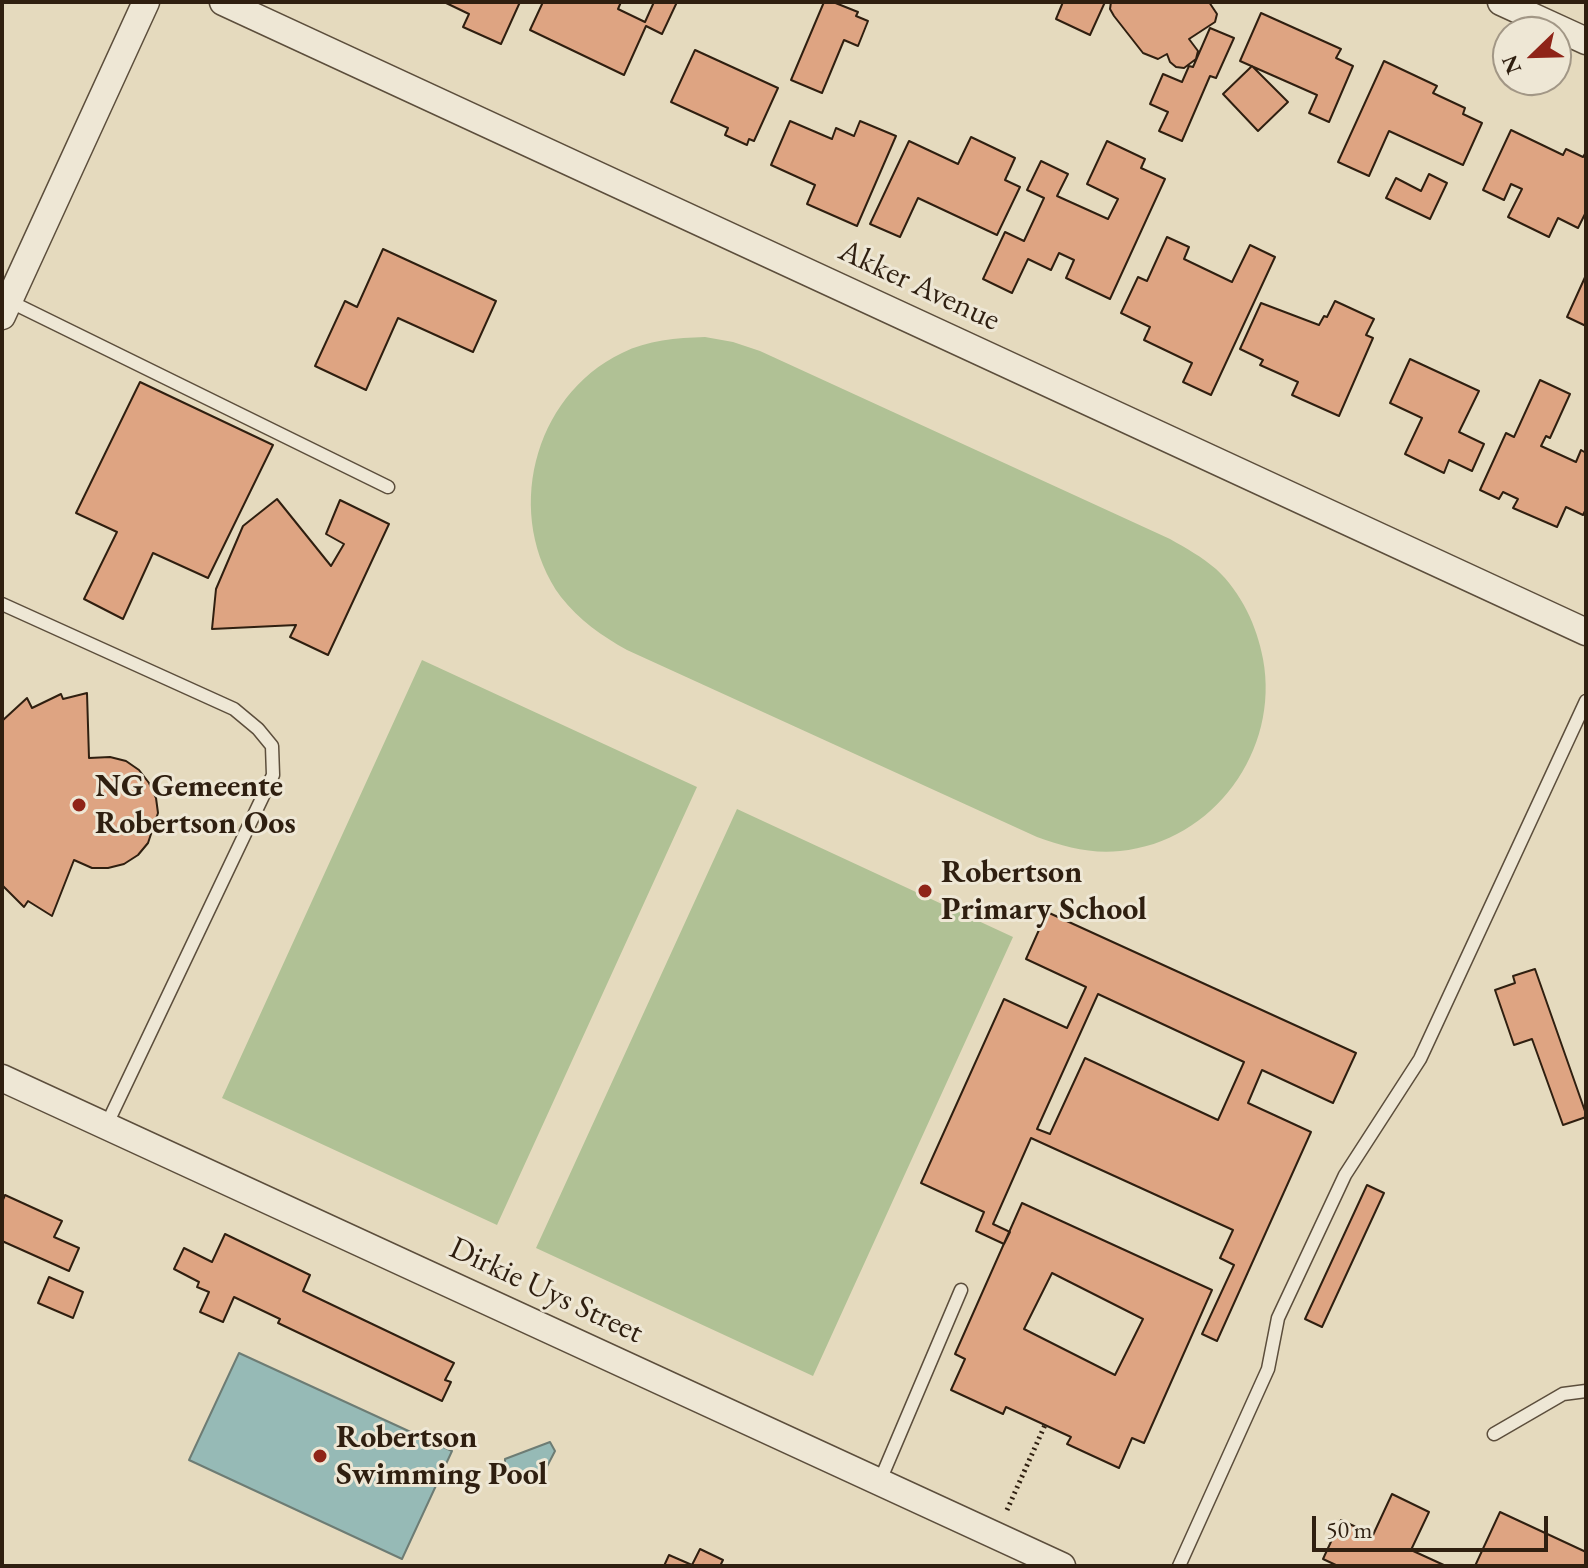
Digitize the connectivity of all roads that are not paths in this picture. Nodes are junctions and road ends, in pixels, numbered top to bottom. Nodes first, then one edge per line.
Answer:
1 (146, 2) edge
2 (223, 2) edge
3 (1501, 2) edge
4 (1586, 41) edge
5 (5, 308) edge
6 (388, 487) dead end
7 (2, 604) edge
8 (1586, 632) edge
9 (1586, 701) edge
10 (2, 1078) edge
11 (106, 1126) junction
12 (961, 1290) dead end
13 (1586, 1391) edge
14 (1494, 1434) dead end
15 (879, 1483) junction
16 (1062, 1566) edge
17 (1179, 1566) edge

1 - 5 street
2 - 8 street, Akker Avenue
3 - 4 street
5 - 6 lane
7 - 11 lane
9 - 17 lane
10 - 11 street, Dirkie Uys Street
11 - 15 street, Dirkie Uys Street
12 - 15 lane
13 - 14 lane
15 - 16 street, Dirkie Uys Street

